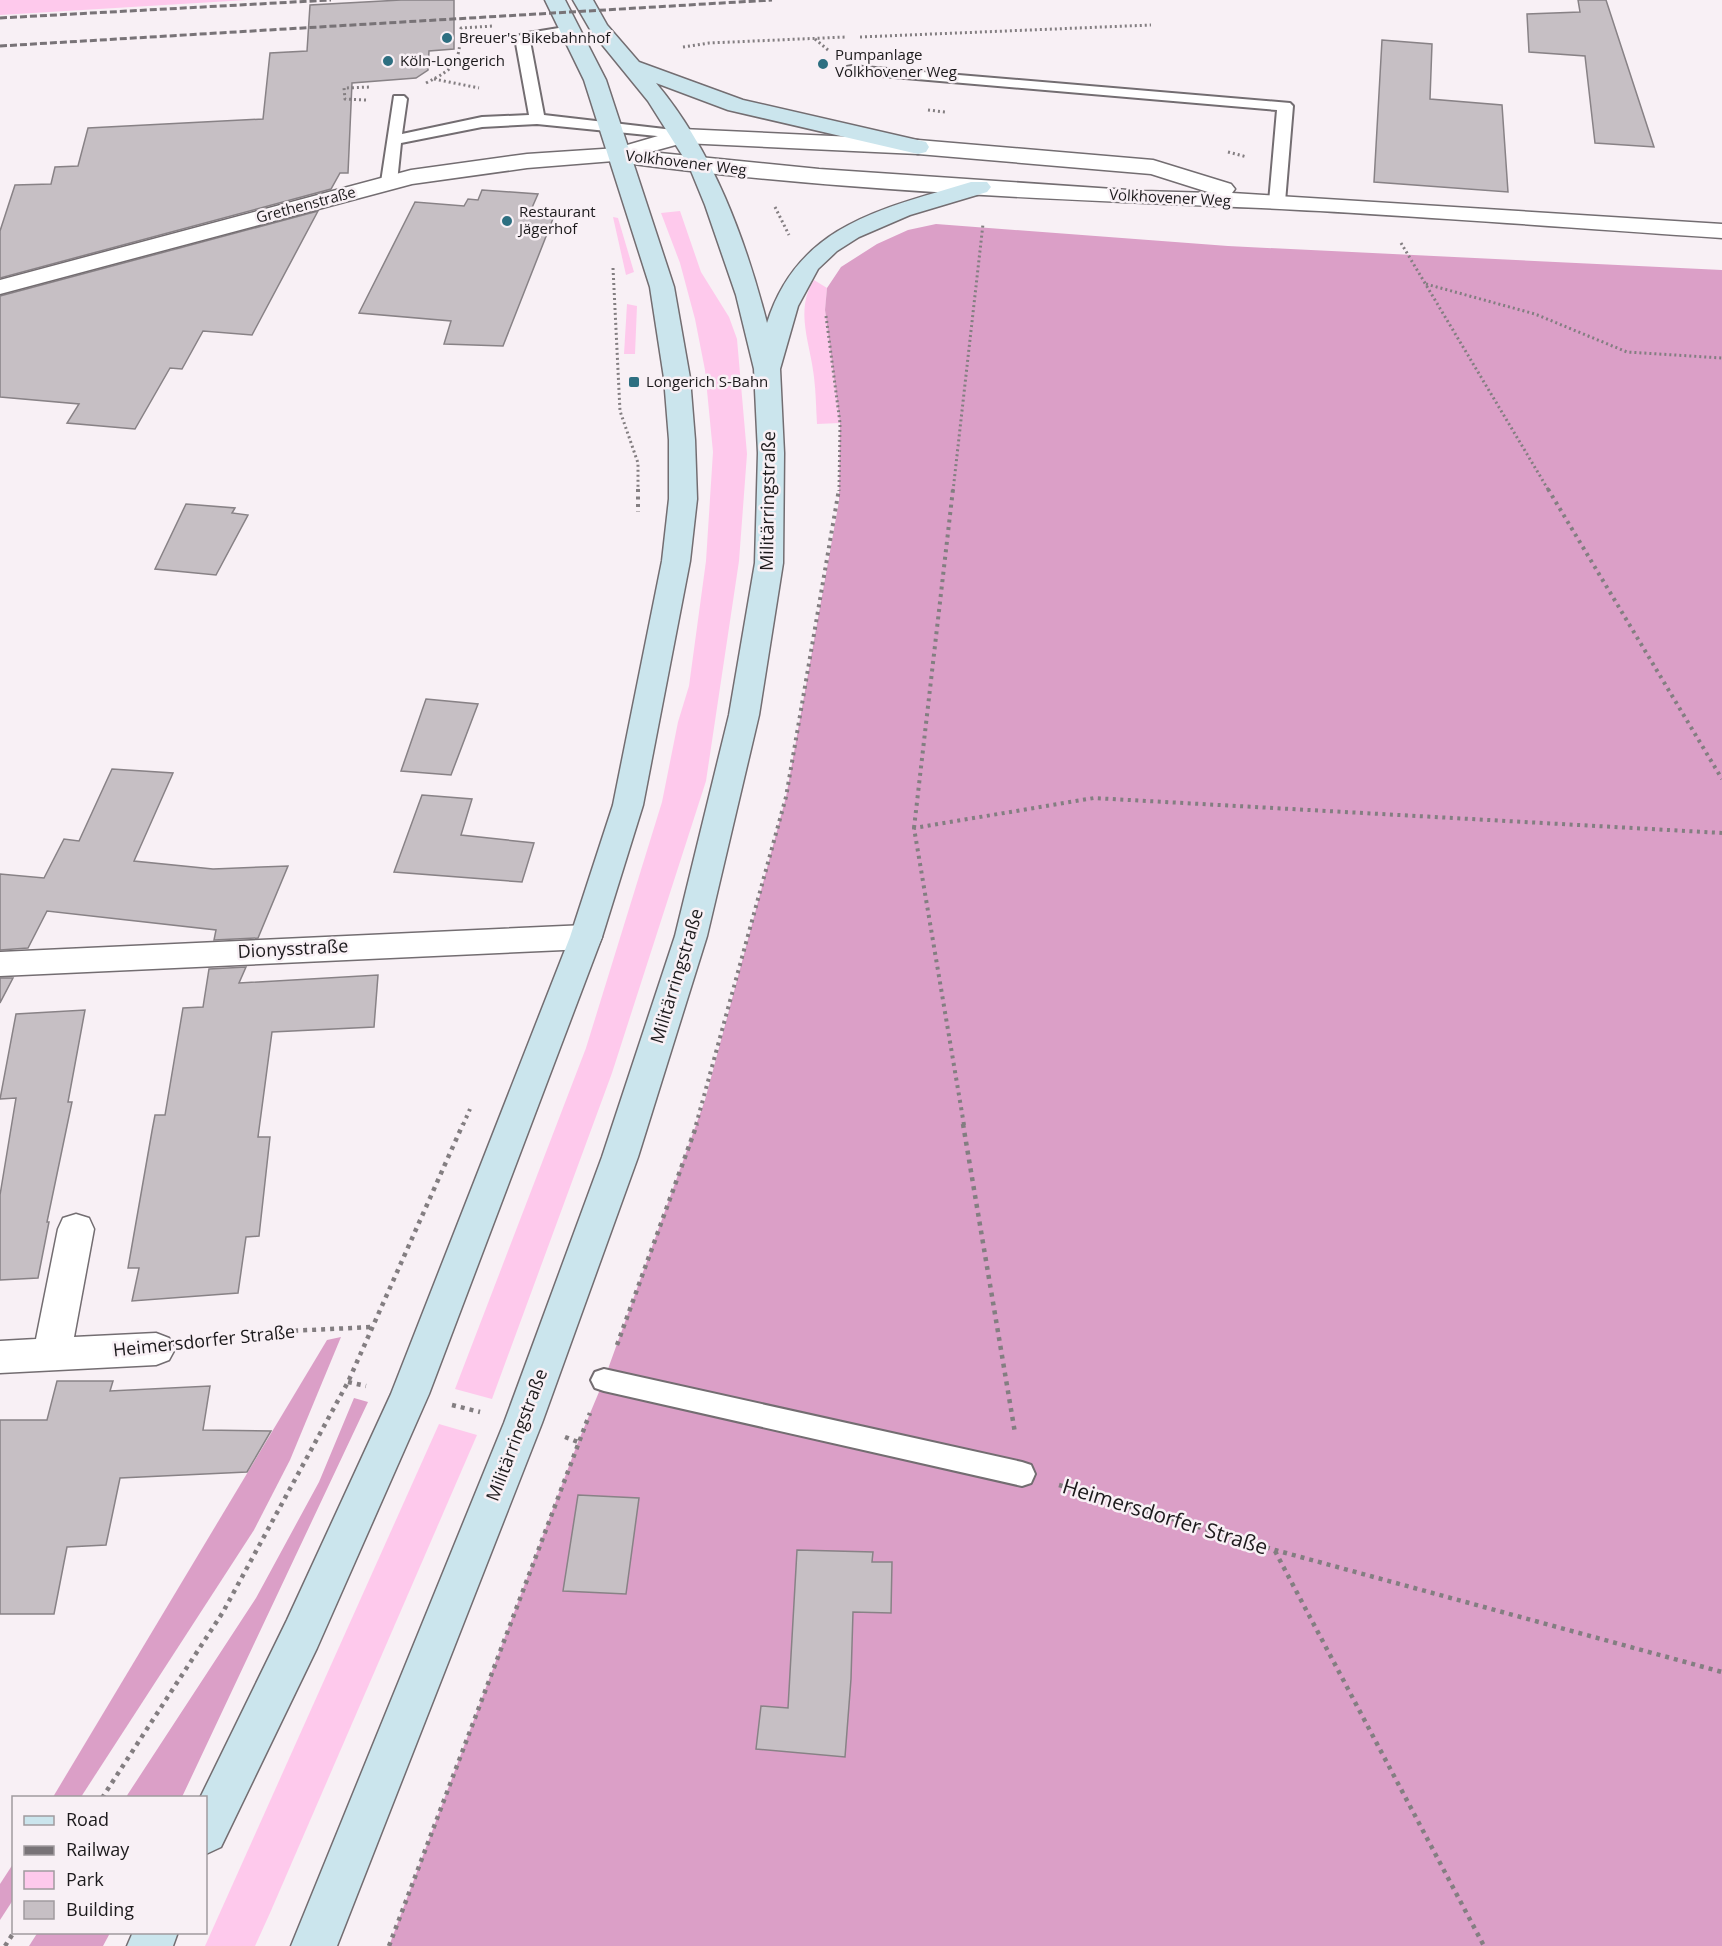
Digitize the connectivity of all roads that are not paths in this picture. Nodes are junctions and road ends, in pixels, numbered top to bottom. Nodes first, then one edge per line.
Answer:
1 (555, 0) edge
2 (583, 0) edge
3 (571, 30) junction
4 (632, 67) junction
5 (852, 70) dead end
6 (399, 99) dead end
7 (537, 119) junction
8 (682, 136) junction
9 (394, 140) junction
10 (615, 142) junction
11 (918, 147) junction
12 (700, 166) junction
13 (389, 182) junction
14 (979, 187) junction
15 (1269, 202) junction
16 (1722, 231) edge
17 (0, 287) edge
18 (767, 369) junction
19 (586, 937) junction
20 (0, 964) edge
21 (76, 1229) dead end
22 (156, 1349) road end
23 (52, 1355) junction
24 (0, 1357) edge
25 (604, 1380) dead end
26 (1022, 1474) road end
27 (207, 1830) edge
28 (314, 1946) edge

1 - 3 main road
2 - 4 main road, Militärringstraße
3 - 7 lane
3 - 10 main road
4 - 8 main road, Militärringstraße
4 - 11 main road
5 - 15 lane
6 - 9 lane
7 - 9 lane
7 - 10 lane
8 - 10 street, Volkhovener Weg
8 - 11 street, Volkhovener Weg
8 - 12 main road, Militärringstraße
9 - 13 lane
10 - 12 street, Volkhovener Weg
10 - 13 street, Grethenstraße
10 - 19 main road
11 - 15 street, Volkhovener Weg
12 - 14 street, Volkhovener Weg
12 - 18 main road, Militärringstraße
13 - 17 street, Grethenstraße
14 - 15 street, Volkhovener Weg
14 - 18 main road
15 - 16 street, Volkhovener Weg
18 - 28 main road, Militärringstraße
19 - 20 street, Dionysstraße
19 - 27 main road
21 - 23 street
22 - 23 street, Heimersdorfer Straße
23 - 24 street, Heimersdorfer Straße
25 - 26 lane

